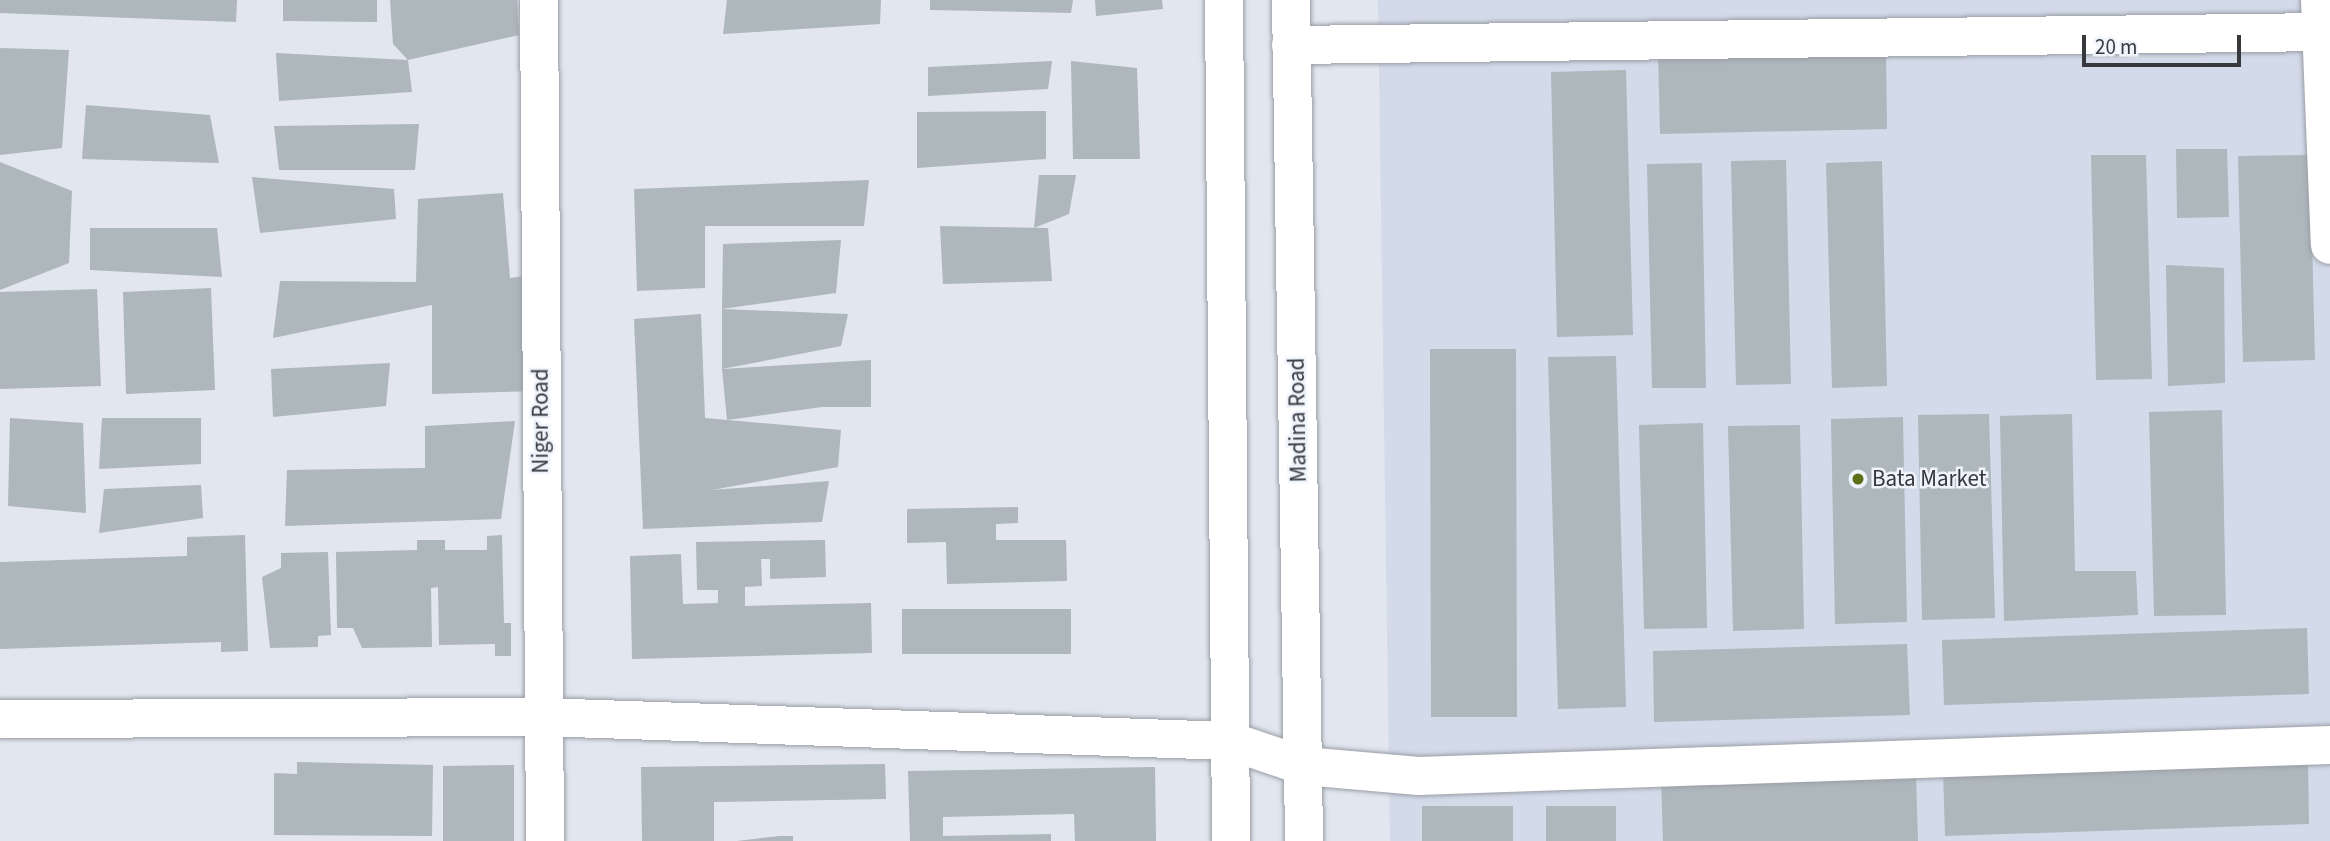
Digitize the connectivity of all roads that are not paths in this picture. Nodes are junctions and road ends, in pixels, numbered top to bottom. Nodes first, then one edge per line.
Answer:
1 (539, 0) edge
2 (1224, 0) edge
3 (1291, 0) edge
4 (2324, 21) edge
5 (1292, 45) junction
6 (2330, 244) edge
7 (542, 717) junction
8 (0, 719) edge
9 (1230, 741) junction
10 (2330, 745) edge
11 (1304, 766) junction
12 (545, 841) edge
13 (1231, 841) edge
14 (1304, 841) edge

1 - 7 main road, Niger Road
2 - 9 main road
3 - 5 main road, Madina Road
4 - 5 main road
4 - 6 main road
5 - 11 main road, Madina Road
7 - 8 main road
7 - 9 main road
7 - 12 main road, Niger Road
9 - 11 main road
9 - 13 main road
10 - 11 main road
11 - 14 main road, Madina Road

